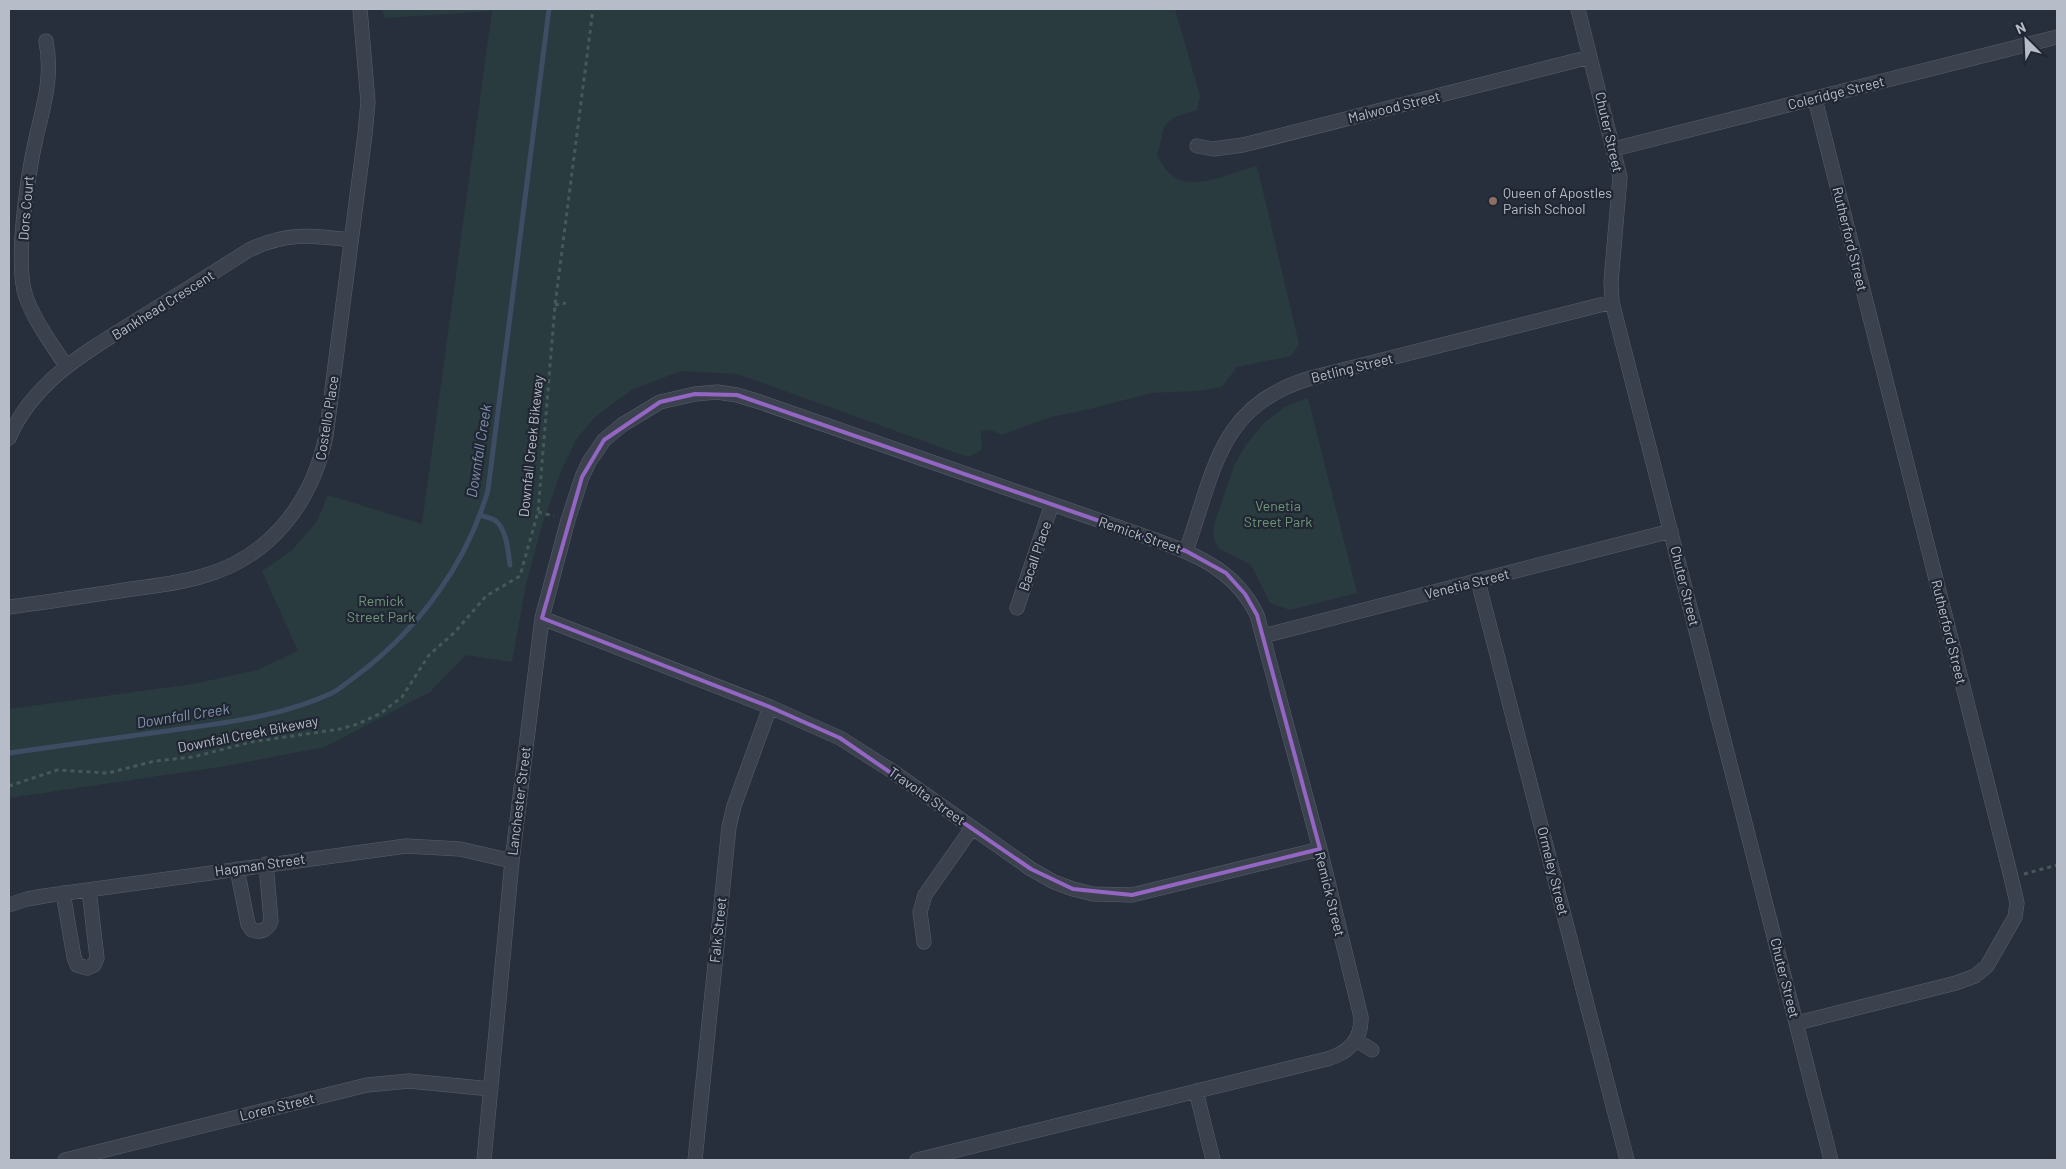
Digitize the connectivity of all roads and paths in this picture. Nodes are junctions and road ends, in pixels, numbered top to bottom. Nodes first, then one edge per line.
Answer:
1 (360, 9) edge
2 (593, 9) edge
3 (1578, 9) edge
4 (2057, 37) edge
5 (46, 41) dead end
6 (1590, 57) junction
7 (1815, 99) junction
8 (1197, 146) dead end
9 (1614, 149) junction
10 (351, 240) junction
11 (1612, 302) junction
12 (566, 303) dead end
13 (555, 305) junction
14 (66, 366) junction
15 (9, 438) edge
16 (596, 451) joint
17 (1052, 504) junction
18 (1671, 531) junction
19 (1186, 550) junction
20 (1478, 581) junction
21 (9, 607) edge
22 (1017, 608) dead end
23 (542, 618) junction
24 (1263, 636) junction
25 (770, 707) junction
26 (9, 786) edge
27 (972, 828) junction
28 (1320, 850) junction
29 (512, 861) junction
30 (266, 864) junction
31 (2057, 865) edge
32 (237, 868) junction
33 (2011, 877) junction
34 (89, 890) junction
35 (63, 894) junction
36 (9, 905) edge
37 (924, 942) dead end
38 (1797, 1023) junction
39 (1356, 1040) junction
40 (1372, 1050) dead end
41 (492, 1089) junction
42 (1196, 1091) junction
43 (65, 1160) edge
44 (484, 1160) edge
45 (694, 1160) edge
46 (917, 1160) edge
47 (1213, 1160) edge
48 (1627, 1160) edge
49 (1831, 1160) edge

1 - 10 street, Costello Place
2 - 13 path, Downfall Creek Bikeway
3 - 6 street, Chuter Street
4 - 7 street, Coleridge Street
5 - 14 street, Dors Court
6 - 8 street, Malwood Street
6 - 9 street, Chuter Street
7 - 9 street, Coleridge Street
7 - 33 street, Rutherford Street
9 - 11 street, Chuter Street
10 - 14 street, Bankhead Crescent
10 - 21 street, Costello Place
11 - 18 street, Chuter Street
11 - 19 street, Betling Street
12 - 13 path
13 - 26 path, Downfall Creek Bikeway
14 - 15 street, Bankhead Crescent
16 - 17 street, Remick Street
16 - 23 street, Lanchester Street
17 - 19 street, Remick Street
17 - 22 street, Bacall Place
18 - 20 street, Venetia Street
18 - 38 street, Chuter Street
19 - 24 street, Remick Street
20 - 24 street, Venetia Street
20 - 48 street, Ormeley Street
23 - 25 street, Travolta Street
23 - 29 street, Lanchester Street
24 - 28 street, Remick Street
25 - 27 street, Travolta Street
25 - 45 street, Falk Street
27 - 28 street, Travolta Street
27 - 37 street
28 - 39 street, Remick Street
29 - 30 street, Hagman Street
29 - 41 street, Lanchester Street
30 - 32 street, Hagman Street
30 - 32 street
31 - 33 path
32 - 34 street, Hagman Street
33 - 38 street, Rutherford Street
34 - 35 street, Hagman Street
34 - 35 street
35 - 36 street, Hagman Street
38 - 49 street, Chuter Street
39 - 40 street
39 - 42 street
41 - 43 street, Loren Street
41 - 44 street, Lanchester Street
42 - 46 street
42 - 47 street

